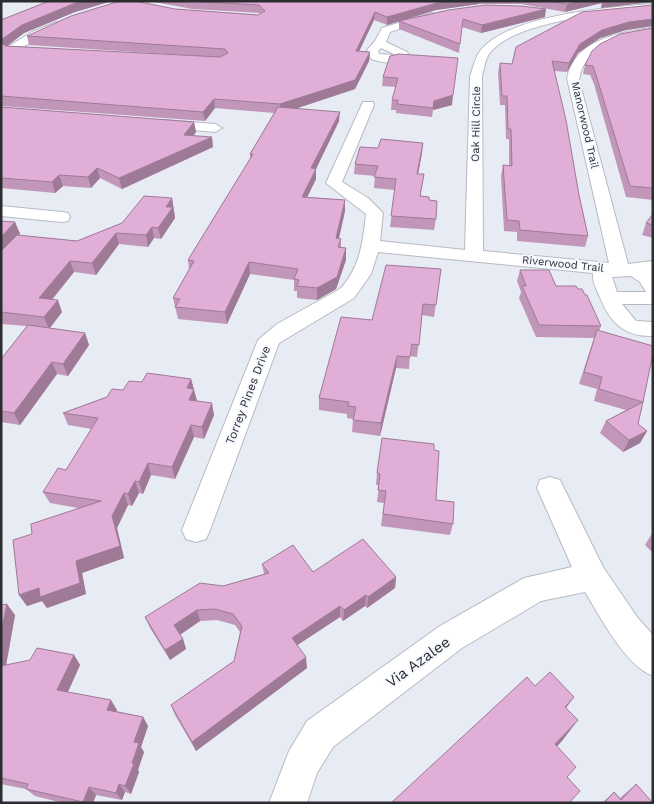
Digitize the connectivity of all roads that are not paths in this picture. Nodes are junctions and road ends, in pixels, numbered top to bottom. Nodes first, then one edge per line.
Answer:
1 (653, 7) edge
2 (544, 11) edge
3 (442, 14) edge
4 (568, 17) junction
5 (69, 20) edge
6 (653, 30) edge
7 (380, 43) dead end
8 (30, 50) edge
9 (6, 52) edge
10 (368, 105) dead end
11 (147, 122) edge
12 (215, 128) dead end
13 (1, 211) edge
14 (62, 217) dead end
15 (372, 246) junction
16 (474, 255) junction
17 (653, 267) edge
18 (620, 270) junction
19 (653, 288) edge
20 (610, 298) junction
21 (653, 298) edge
22 (653, 329) edge
23 (550, 488) dead end
24 (196, 530) dead end
25 (592, 577) junction
26 (653, 660) edge
27 (288, 803) edge

1 - 4 street, Oak Hill Circle
2 - 4 street
3 - 7 street
4 - 16 street, Oak Hill Circle
5 - 9 street
6 - 18 street, Manorwood Trail
8 - 9 street
10 - 15 street, Torrey Pines Drive
11 - 12 street
13 - 14 street
15 - 16 street
15 - 24 street, Torrey Pines Drive
16 - 18 street, Riverwood Trail
17 - 18 street, Riverwood Trail
18 - 19 street
18 - 20 street
20 - 21 street
20 - 22 street
23 - 25 street
25 - 26 street
25 - 27 street, Via Azalee

